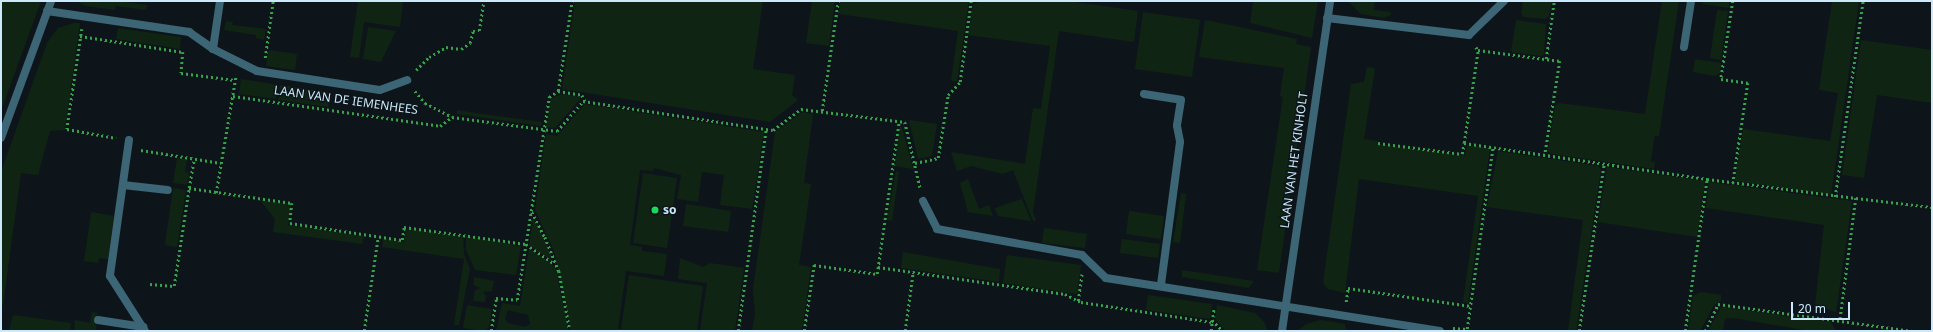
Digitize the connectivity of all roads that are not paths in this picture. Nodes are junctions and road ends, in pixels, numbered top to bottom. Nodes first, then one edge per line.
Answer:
1 (51, 1) edge
2 (220, 1) edge
3 (1330, 1) edge
4 (1504, 1) edge
5 (1691, 1) edge
6 (47, 11) junction
7 (1327, 18) junction
8 (1684, 47) dead end
9 (213, 49) junction
10 (407, 80) road end
11 (1144, 94) dead end
12 (1, 138) edge
13 (128, 144) road end
14 (123, 185) junction
15 (168, 190) dead end
16 (923, 201) road end
17 (1161, 285) junction
18 (1286, 304) junction
19 (98, 320) dead end
20 (144, 329) edge
21 (1282, 331) edge
22 (1440, 331) edge

1 - 6 street
2 - 9 street
3 - 7 street, LAAN VAN HET KINHOLT
4 - 7 street
5 - 8 street
6 - 9 street, LAAN VAN DE IEMENHEES
6 - 12 street
7 - 18 street, LAAN VAN HET KINHOLT
9 - 10 street, LAAN VAN DE IEMENHEES
11 - 17 street
13 - 14 street
14 - 15 street
14 - 20 street
16 - 17 street
17 - 18 street
18 - 21 street, LAAN VAN HET KINHOLT
18 - 22 street
19 - 20 street

